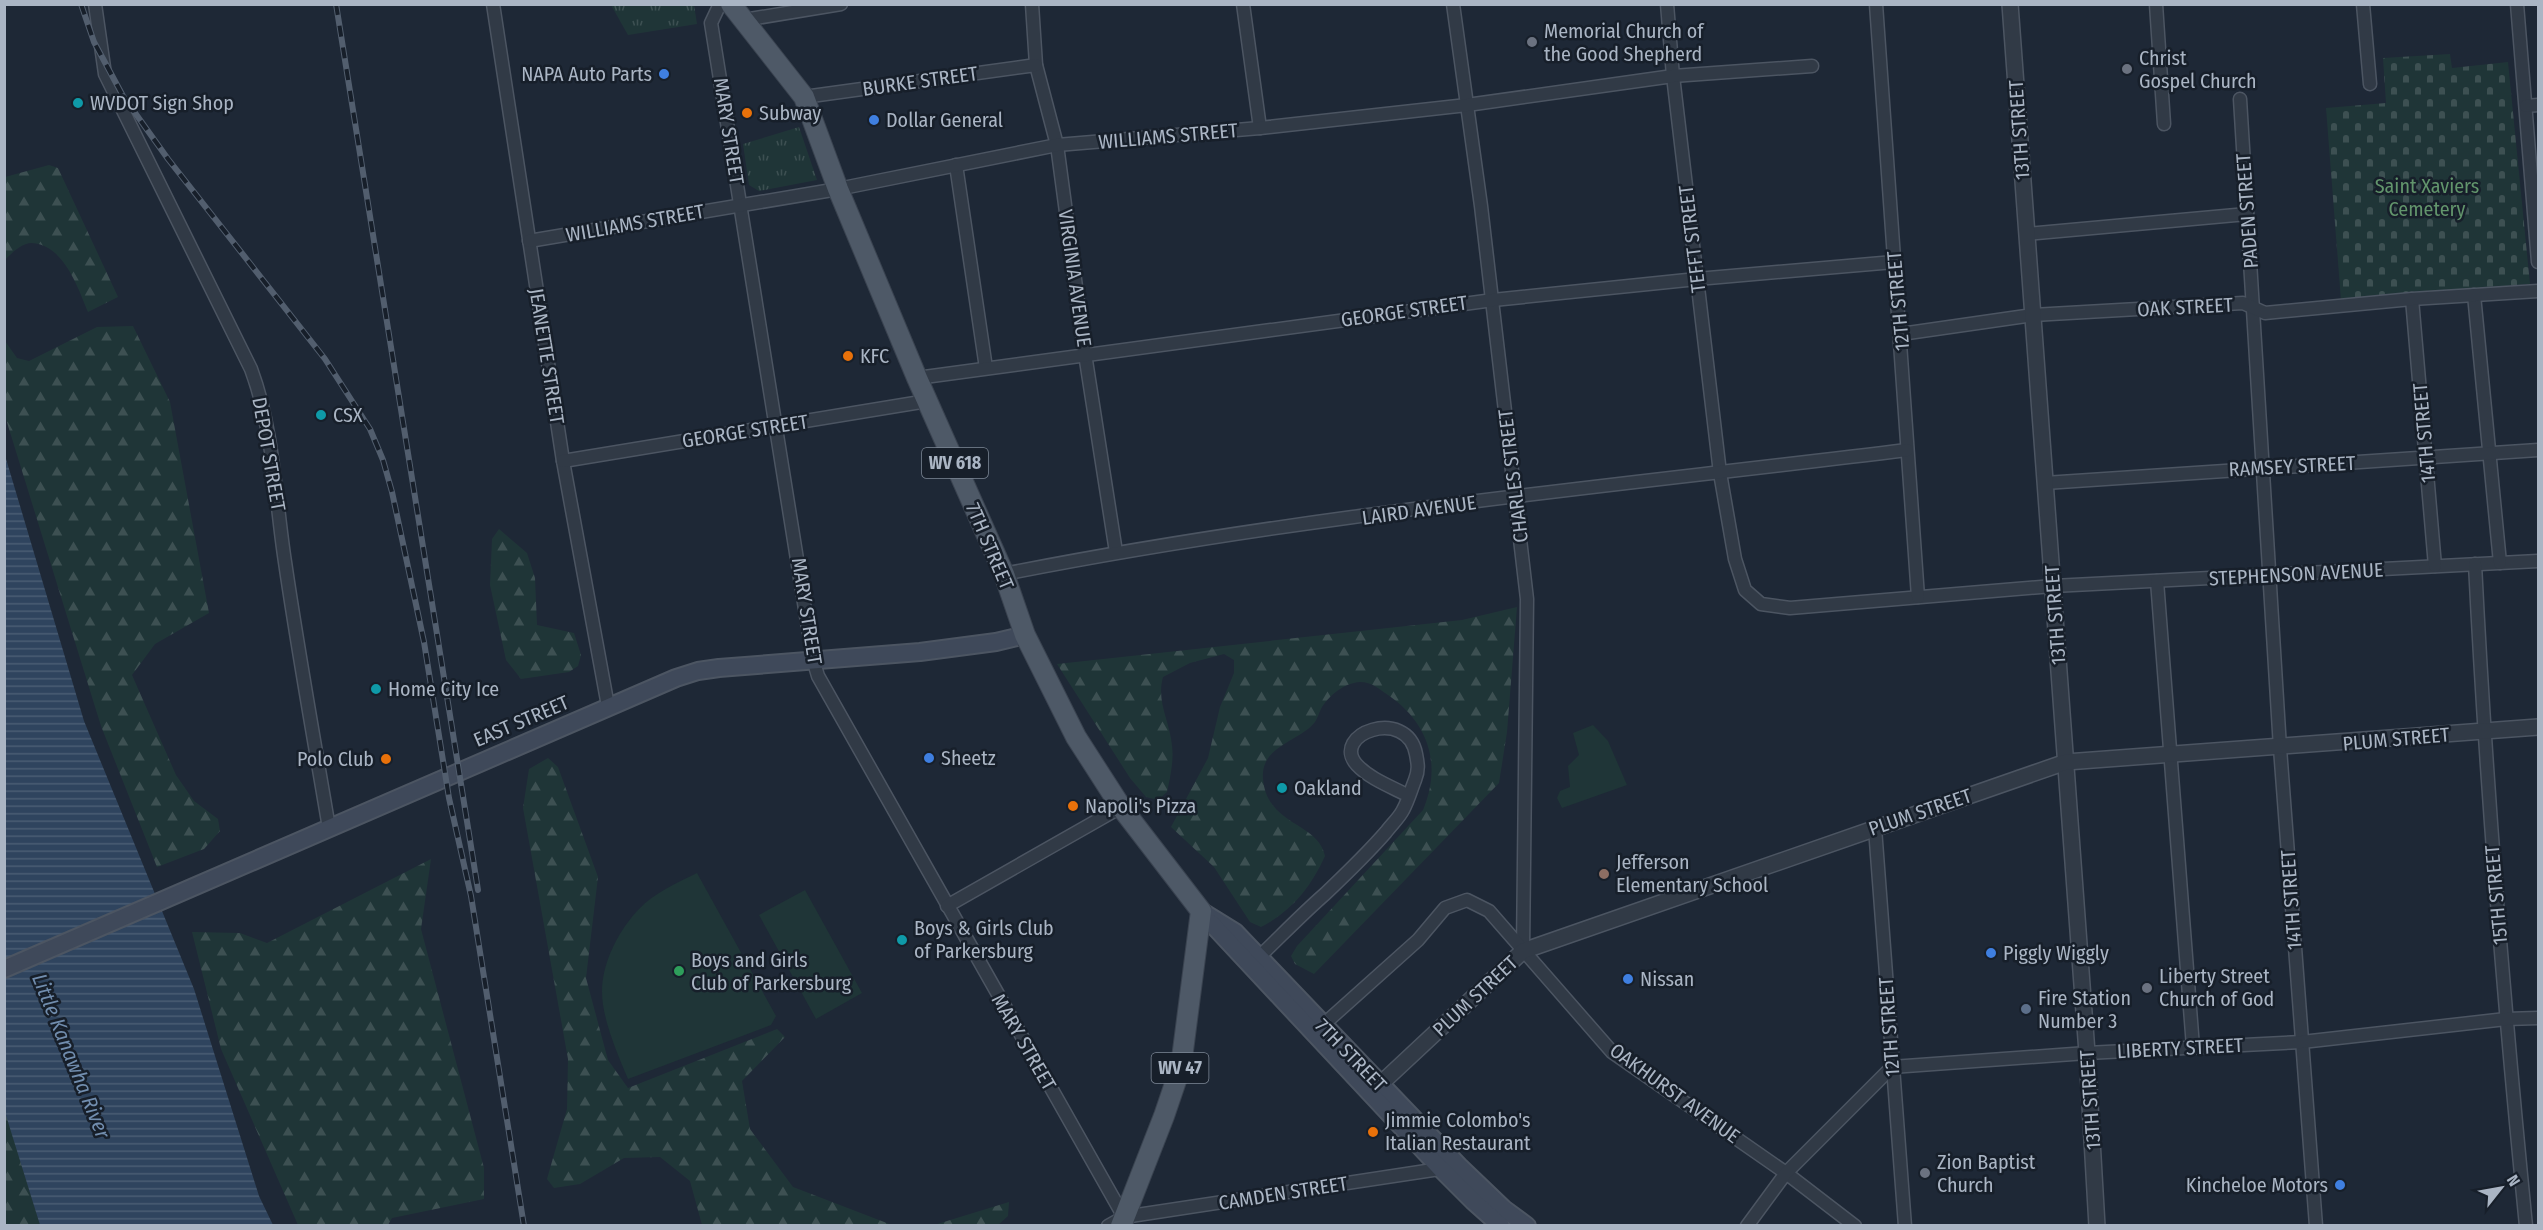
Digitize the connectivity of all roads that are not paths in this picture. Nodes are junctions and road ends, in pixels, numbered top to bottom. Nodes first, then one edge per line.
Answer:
1 (94, 4) edge
2 (493, 4) edge
3 (720, 4) edge
4 (731, 4) edge
5 (841, 4) edge
6 (1032, 4) edge
7 (1243, 4) edge
8 (1453, 4) edge
9 (1667, 4) edge
10 (1876, 4) edge
11 (2010, 4) edge
12 (2156, 4) edge
13 (2363, 4) edge
14 (2517, 4) edge
15 (744, 21) junction
16 (1036, 65) junction
17 (1812, 66) dead end
18 (1672, 76) junction
19 (2370, 84) dead end
20 (804, 97) junction
21 (2240, 99) dead end
22 (1467, 105) junction
23 (2532, 105) edge
24 (2164, 124) dead end
25 (1260, 128) junction
26 (1057, 146) junction
27 (956, 165) junction
28 (838, 189) junction
29 (741, 205) junction
30 (2247, 214) junction
31 (2027, 234) junction
32 (529, 241) junction
33 (1894, 262) junction
34 (2538, 262) edge
35 (1697, 279) junction
36 (2538, 291) edge
37 (2474, 295) junction
38 (2412, 299) junction
39 (1492, 300) junction
40 (2253, 308) junction
41 (2033, 315) junction
42 (1901, 334) junction
43 (1085, 354) junction
44 (986, 368) junction
45 (917, 378) junction
46 (927, 401) junction
47 (778, 426) junction
48 (1907, 450) junction
49 (2538, 450) edge
50 (2488, 454) junction
51 (2426, 458) junction
52 (563, 461) junction
53 (2263, 467) junction
54 (1720, 473) junction
55 (2045, 483) junction
56 (1515, 496) junction
57 (1116, 552) junction
58 (2538, 561) edge
59 (2500, 563) junction
60 (2475, 564) junction
61 (2435, 566) junction
62 (1004, 574) junction
63 (2270, 575) junction
64 (2157, 581) junction
65 (2053, 586) junction
66 (1918, 597) junction
67 (1846, 603) joint
68 (1025, 635) junction
69 (813, 659) junction
70 (609, 706) junction
71 (2538, 727) edge
72 (2483, 732) junction
73 (2280, 748) junction
74 (2171, 755) junction
75 (2066, 762) junction
76 (1409, 796) junction
77 (1121, 807) junction
78 (329, 828) junction
79 (1875, 828) junction
80 (948, 906) junction
81 (1201, 911) junction
82 (1523, 951) junction
83 (1258, 957) junction
84 (4, 969) edge
85 (2538, 1018) edge
86 (2506, 1019) junction
87 (1323, 1025) junction
88 (2302, 1042) junction
89 (2193, 1047) junction
90 (2087, 1053) junction
91 (1892, 1067) junction
92 (1375, 1088) junction
93 (1459, 1166) junction
94 (1441, 1169) junction
95 (1786, 1173) junction
96 (1118, 1223) edge
97 (1501, 1226) edge
98 (1527, 1226) edge
99 (1747, 1226) edge
100 (1856, 1226) edge
101 (1905, 1226) edge
102 (2097, 1226) edge
103 (2316, 1226) edge
104 (2526, 1226) edge

1 - 78 street, DEPOT STREET
2 - 32 street, JEANETTE STREET
3 - 29 street, MARY STREET
4 - 15 main road, 7TH STREET / WV 618
5 - 15 street
6 - 16 street, VIRGINIA AVENUE
7 - 25 street
8 - 22 street, CHARLES STREET
9 - 18 street, TEFFT STREET
10 - 33 street, 12TH STREET
11 - 31 street, 13TH STREET
12 - 24 street
13 - 19 street
14 - 23 street
15 - 20 main road, 7TH STREET / WV 618
16 - 20 street, BURKE STREET
16 - 26 street, VIRGINIA AVENUE
17 - 18 street, WILLIAMS STREET
18 - 22 street, WILLIAMS STREET
18 - 35 street, TEFFT STREET
20 - 28 main road, 7TH STREET / WV 618
21 - 30 street, PADEN STREET
22 - 25 street, WILLIAMS STREET
22 - 39 street, CHARLES STREET
23 - 34 street
25 - 26 street, WILLIAMS STREET
26 - 27 street, WILLIAMS STREET
26 - 43 street, VIRGINIA AVENUE
27 - 28 street, WILLIAMS STREET
27 - 44 street
28 - 29 street, WILLIAMS STREET
28 - 45 main road, 7TH STREET / WV 618
29 - 32 street, WILLIAMS STREET
29 - 47 street, MARY STREET
30 - 31 street
30 - 40 street, PADEN STREET
31 - 41 street, 13TH STREET
32 - 52 street, JEANETTE STREET
33 - 35 street, GEORGE STREET
33 - 42 street, 12TH STREET
35 - 39 street, GEORGE STREET
35 - 54 street, TEFFT STREET
36 - 37 street, OAK STREET
37 - 38 street, OAK STREET
37 - 50 street
38 - 40 street, OAK STREET
38 - 51 street, 14TH STREET
39 - 43 street, GEORGE STREET
39 - 56 street, CHARLES STREET
40 - 41 street, OAK STREET
40 - 53 street, PADEN STREET
41 - 42 street, OAK STREET
41 - 55 street, 13TH STREET
42 - 48 street, 12TH STREET
43 - 44 street, GEORGE STREET
43 - 57 street, VIRGINIA AVENUE
44 - 45 street, GEORGE STREET
45 - 46 main road, 7TH STREET / WV 618
46 - 47 street, GEORGE STREET
46 - 62 main road, 7TH STREET / WV 618
47 - 52 street, GEORGE STREET
47 - 69 street, MARY STREET
48 - 54 street, LAIRD AVENUE
48 - 66 street, 12TH STREET
49 - 50 street, RAMSEY STREET
50 - 51 street, RAMSEY STREET
50 - 59 street
51 - 53 street, RAMSEY STREET
51 - 61 street, 14TH STREET
52 - 70 street, JEANETTE STREET
53 - 55 street, RAMSEY STREET
53 - 63 street, PADEN STREET
54 - 56 street, LAIRD AVENUE
54 - 67 street, TEFFT STREET
55 - 65 street, 13TH STREET
56 - 57 street, LAIRD AVENUE
56 - 82 street, CHARLES STREET
57 - 62 street, LAIRD AVENUE
58 - 59 street, STEPHENSON AVENUE
59 - 60 street, STEPHENSON AVENUE
60 - 61 street, STEPHENSON AVENUE
60 - 72 street, 15TH STREET
61 - 63 street, STEPHENSON AVENUE
62 - 68 main road, 7TH STREET / WV 618
63 - 64 street, STEPHENSON AVENUE
63 - 73 street, 14TH STREET
64 - 65 street, STEPHENSON AVENUE
64 - 74 street
65 - 66 street, STEPHENSON AVENUE
65 - 75 street, 13TH STREET
66 - 67 street, STEPHENSON AVENUE
68 - 69 main road, EAST STREET
68 - 77 main road, 7TH STREET / WV 618
69 - 70 main road, EAST STREET
69 - 80 street, MARY STREET
70 - 78 main road, EAST STREET
71 - 72 street, PLUM STREET
72 - 73 street, PLUM STREET
72 - 86 street, 15TH STREET
73 - 74 street, PLUM STREET
73 - 88 street, 14TH STREET
74 - 75 street, PLUM STREET
74 - 89 street
75 - 79 street, PLUM STREET
75 - 90 street, 13TH STREET
76 - 76 street
76 - 83 street
77 - 80 street
77 - 81 main road, 7TH STREET / WV 618
78 - 84 main road, EAST STREET
79 - 82 street, PLUM STREET
79 - 91 street, 12TH STREET
80 - 96 street, MARY STREET
81 - 83 main road, 7TH STREET / WV 618
81 - 92 main road, 7TH STREET / WV 618
81 - 96 main road, WV 47
82 - 87 street, OAKHURST AVENUE
82 - 92 street, PLUM STREET
82 - 95 street, OAKHURST AVENUE
83 - 87 main road, 7TH STREET / WV 618
85 - 86 street, LIBERTY STREET
86 - 88 street, LIBERTY STREET
86 - 104 street, 15TH STREET
87 - 92 main road, 7TH STREET / WV 618
88 - 89 street, LIBERTY STREET
88 - 103 street, 14TH STREET
89 - 90 street, LIBERTY STREET
90 - 91 street, LIBERTY STREET
90 - 102 street, 13TH STREET
91 - 95 street
91 - 101 street, 12TH STREET
92 - 93 main road, 7TH STREET / WV 618
92 - 94 main road, 7TH STREET / WV 618
93 - 94 street, CAMDEN STREET
93 - 98 main road, 7TH STREET / WV 618
94 - 96 street, CAMDEN STREET
94 - 97 main road, 7TH STREET / WV 618
95 - 99 street
95 - 100 street, OAKHURST AVENUE

